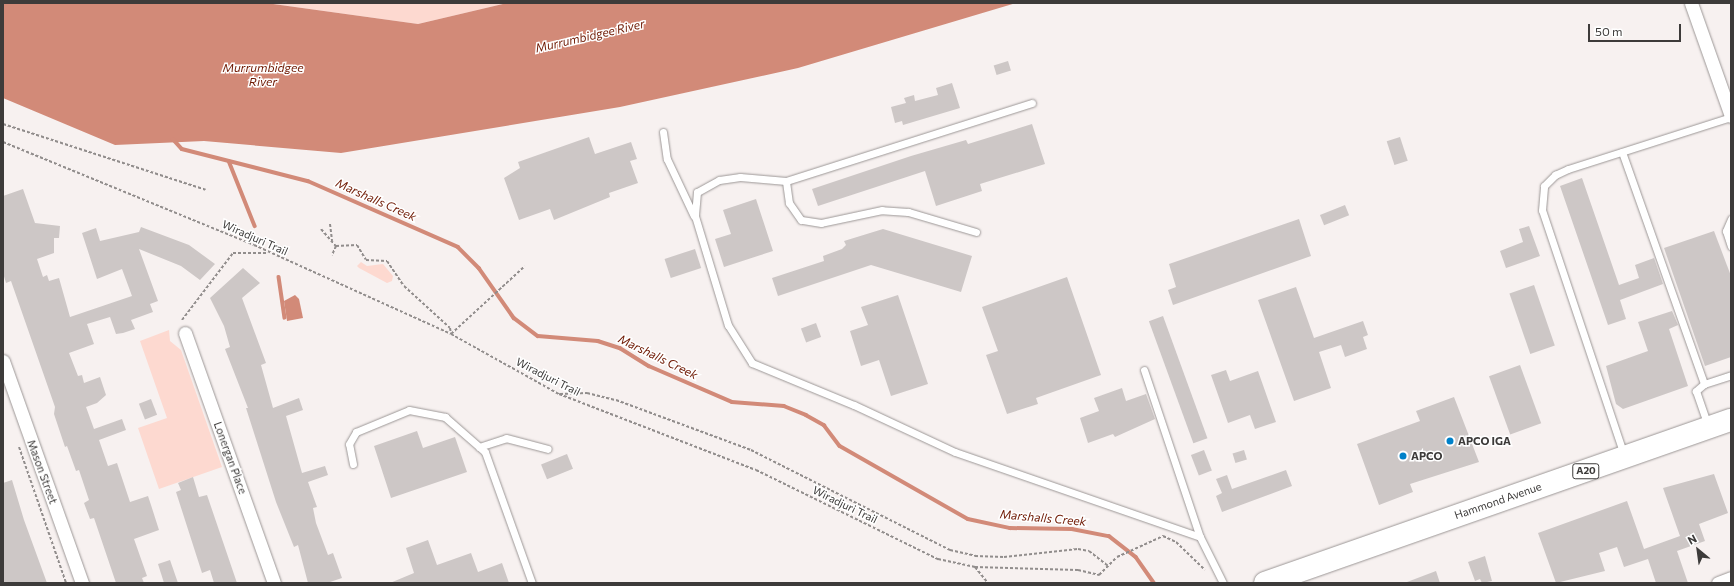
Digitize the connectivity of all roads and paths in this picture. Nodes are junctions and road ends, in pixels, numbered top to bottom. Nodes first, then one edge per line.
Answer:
1 (1691, 3) edge
2 (1032, 103) dead end
3 (1731, 113) edge
4 (3, 124) edge
5 (663, 132) dead end
6 (3, 142) edge
7 (1622, 152) junction
8 (786, 181) junction
9 (206, 190) dead end
10 (694, 216) junction
11 (1731, 219) edge
12 (330, 224) dead end
13 (321, 229) dead end
14 (976, 232) dead end
15 (332, 241) junction
16 (336, 246) junction
17 (1731, 246) edge
18 (269, 253) junction
19 (332, 254) dead end
20 (525, 266) dead end
21 (184, 326) joint
22 (451, 334) junction
23 (3, 361) edge
24 (1144, 370) dead end
25 (1731, 375) edge
26 (1704, 384) junction
27 (559, 394) junction
28 (1731, 420) edge
29 (1708, 428) junction
30 (18, 444) dead end
31 (479, 447) junction
32 (548, 449) dead end
33 (1625, 457) junction
34 (353, 464) dead end
35 (1200, 537) junction
36 (1108, 566) junction
37 (975, 567) junction
38 (1218, 574) junction
39 (1731, 578) edge
40 (66, 583) edge
41 (82, 583) edge
42 (274, 583) edge
43 (532, 583) edge
44 (988, 583) edge
45 (1223, 583) edge
46 (1265, 583) edge
47 (1718, 583) edge

1 - 3 street
2 - 8 lane
3 - 7 lane
4 - 9 path
5 - 10 lane
6 - 18 path, Wiradjuri Trail
7 - 26 lane
7 - 33 lane
8 - 10 lane
8 - 14 lane
10 - 35 lane
11 - 17 lane
12 - 15 path
13 - 15 path
15 - 16 path
16 - 19 path
16 - 22 path
18 - 21 path
18 - 22 path, Wiradjuri Trail
20 - 22 path
21 - 42 street, Lonergan Place
22 - 27 path, Wiradjuri Trail
23 - 41 street, Mason Street
24 - 35 lane
25 - 26 lane
26 - 29 lane
27 - 36 path
27 - 37 path, Wiradjuri Trail
28 - 29 highway, Hammond Avenue / A20
29 - 33 highway, Hammond Avenue / A20
30 - 40 path
31 - 32 lane
31 - 34 lane
31 - 43 lane
33 - 46 highway, Hammond Avenue / A20
35 - 38 lane
36 - 37 path, Wiradjuri Trail
36 - 38 path
37 - 44 path
38 - 45 lane
39 - 47 street

